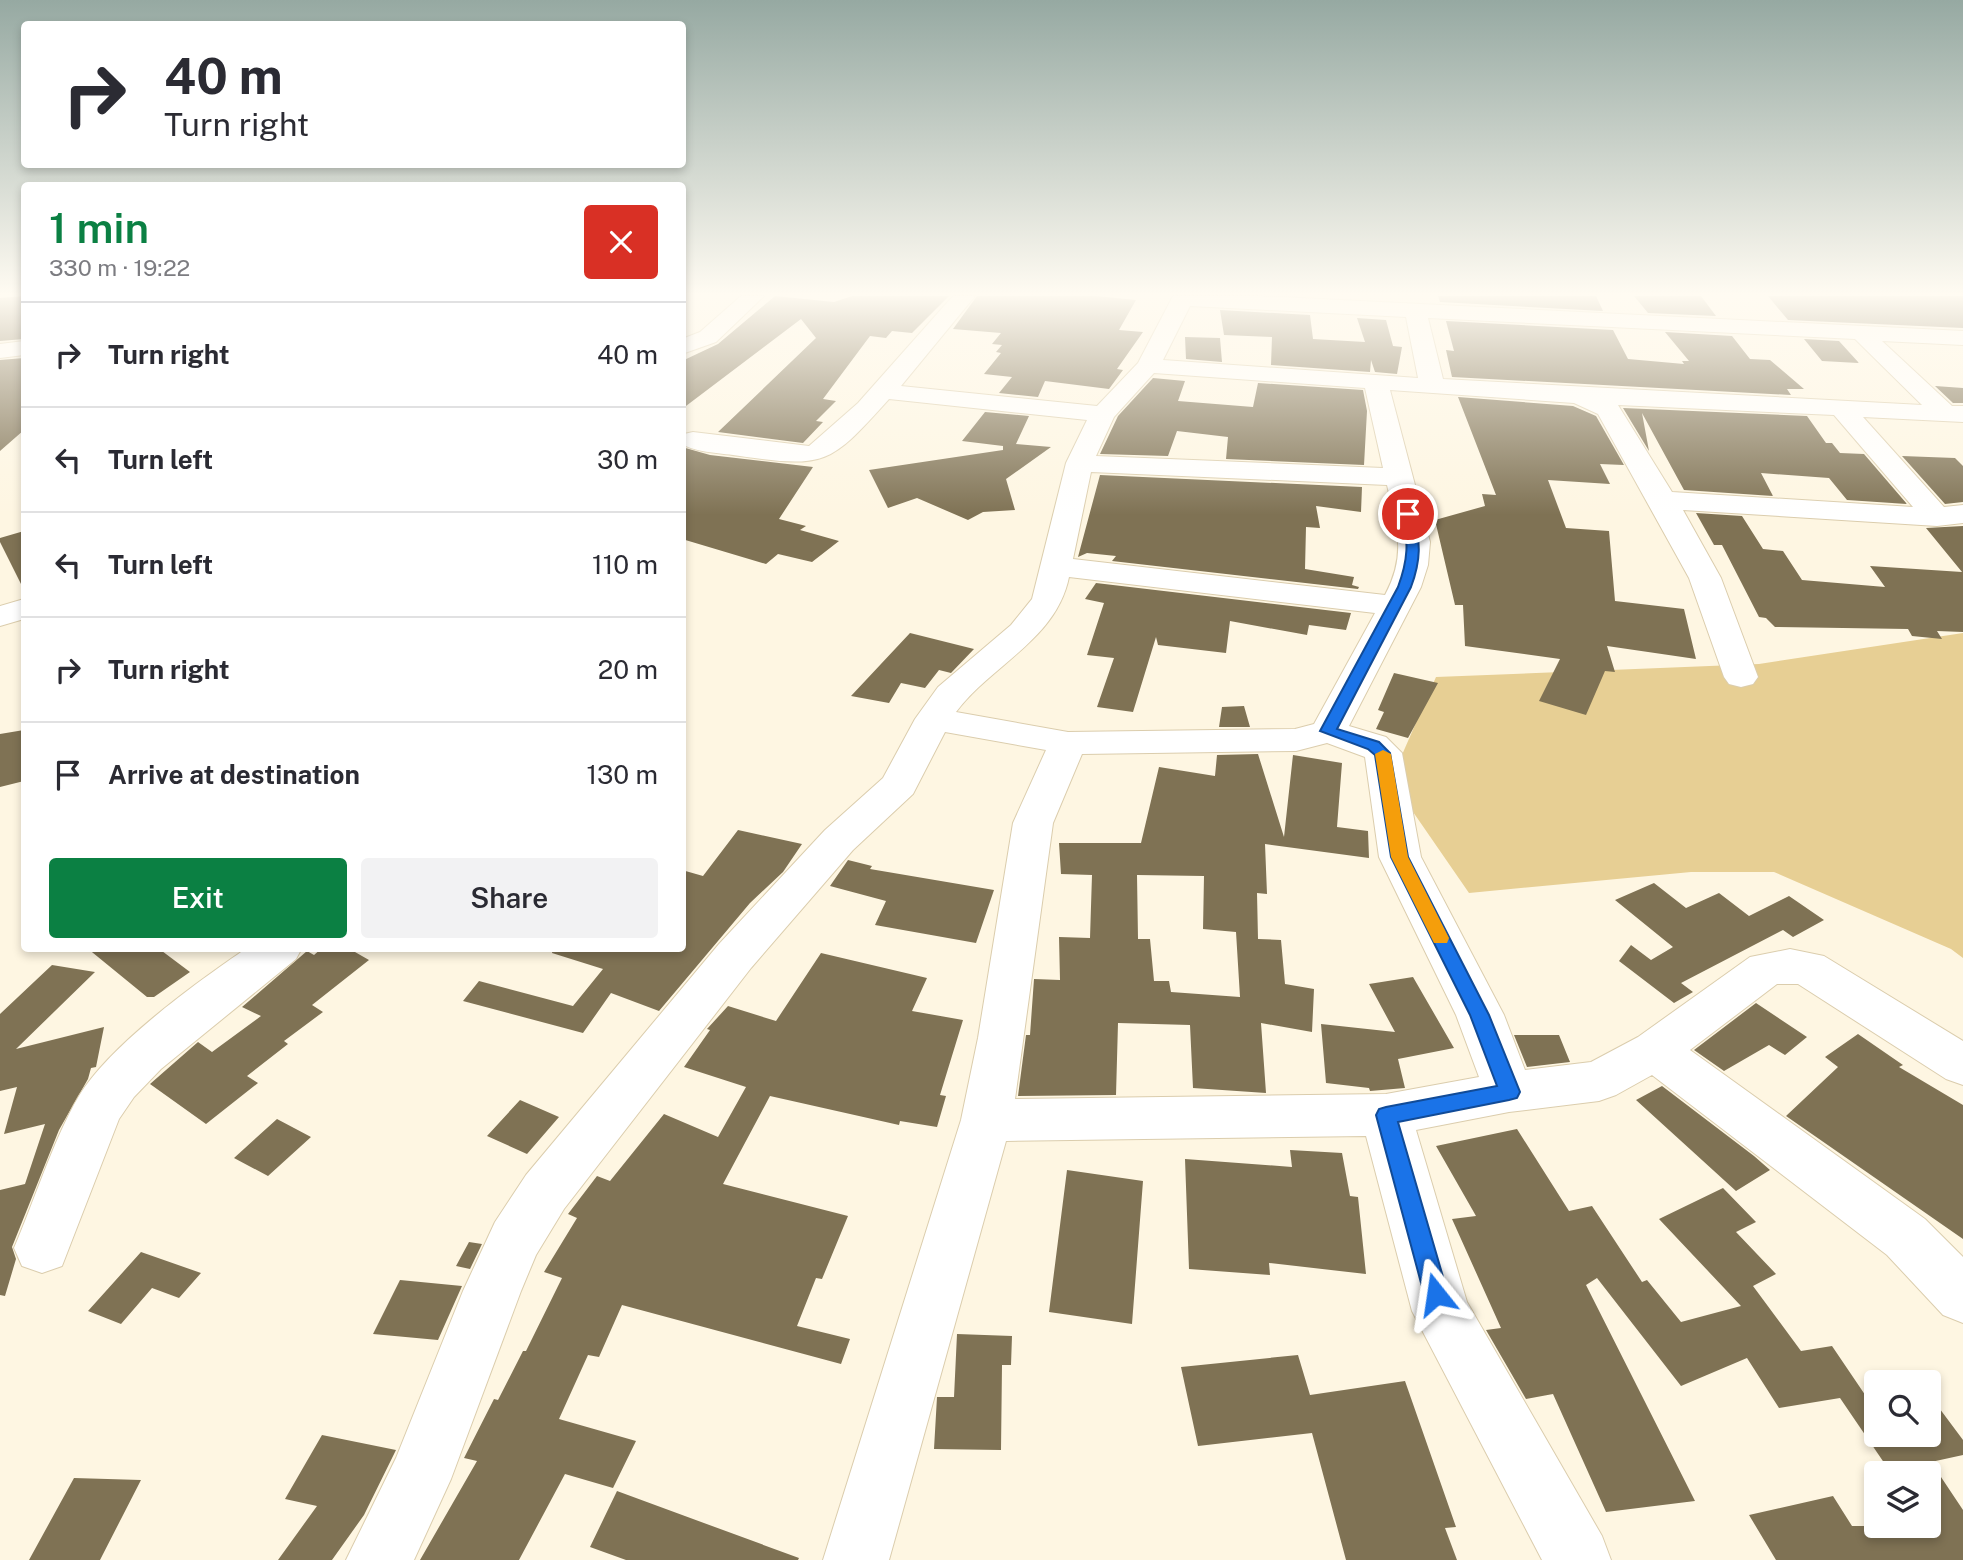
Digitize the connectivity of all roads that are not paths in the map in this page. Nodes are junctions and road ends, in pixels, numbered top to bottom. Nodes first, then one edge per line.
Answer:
1 (902, 369) edge
2 (1145, 369) edge
3 (1183, 369) edge
4 (1428, 369) edge
5 (1903, 369) edge
6 (1376, 384) junction
7 (1432, 386) junction
8 (883, 391) junction
9 (1578, 396) junction
10 (1842, 409) junction
11 (1954, 413) edge
12 (1104, 414) junction
13 (693, 440) dead end
14 (1079, 463) junction
15 (1398, 477) junction
16 (1663, 500) junction
17 (1950, 516) edge
18 (1057, 566) junction
19 (1395, 606) junction
20 (21, 611) edge
21 (0, 616) edge
22 (1741, 677) dead end
23 (933, 719) junction
24 (1328, 731) junction
25 (1068, 743) junction
26 (275, 952) edge
27 (1655, 1049) junction
28 (1963, 1065) edge
29 (1509, 1092) junction
30 (1386, 1115) junction
31 (986, 1120) junction
32 (42, 1248) dead end
33 (1963, 1296) edge
34 (379, 1560) edge
35 (856, 1560) edge
36 (1578, 1560) edge

1 - 8 street
2 - 12 street
3 - 6 street
4 - 7 street
5 - 11 street
6 - 7 street
6 - 15 street
7 - 9 street
8 - 12 street
8 - 13 street
9 - 10 street
9 - 16 street
10 - 11 street
10 - 17 street
12 - 14 street
14 - 15 street
14 - 18 street
15 - 19 street
16 - 17 street
16 - 22 street
18 - 19 street
18 - 23 street
19 - 24 street
20 - 21 street
23 - 25 street
23 - 34 street
24 - 25 street
24 - 29 street
25 - 31 street
26 - 32 street
27 - 28 street
27 - 29 street
27 - 33 street
29 - 30 street
30 - 31 street
30 - 36 street
31 - 35 street

